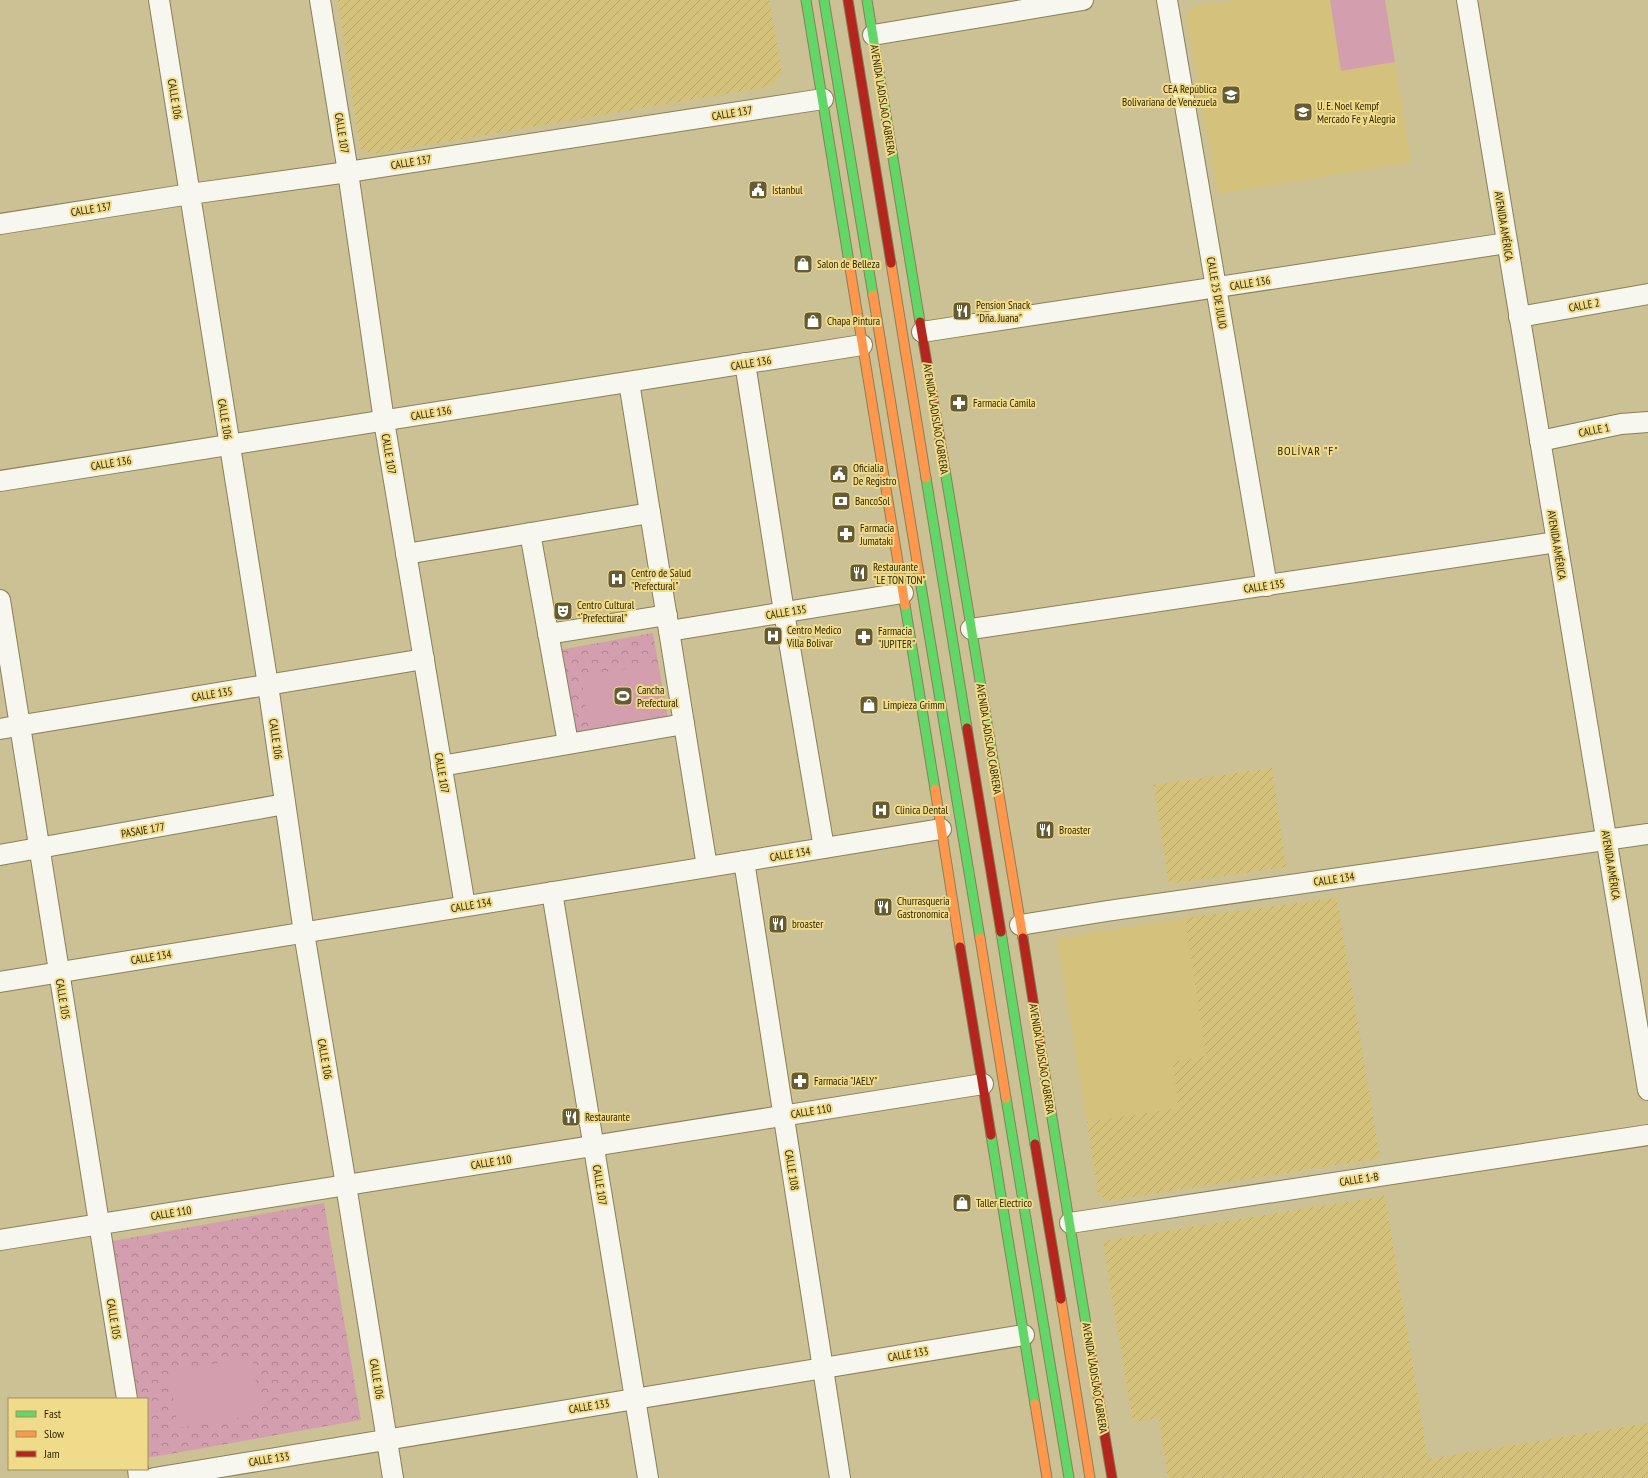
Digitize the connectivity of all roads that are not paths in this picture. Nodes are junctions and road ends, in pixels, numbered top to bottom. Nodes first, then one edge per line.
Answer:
1 (159, 0) edge
2 (320, 0) edge
3 (806, 0) edge
4 (824, 0) edge
5 (848, 0) edge
6 (867, 0) edge
7 (1083, 0) edge
8 (1167, 0) edge
9 (1467, 0) edge
10 (873, 36) junction
11 (822, 99) junction
12 (348, 172) junction
13 (190, 194) junction
14 (0, 224) edge
15 (1507, 243) junction
16 (1216, 288) junction
17 (1648, 294) edge
18 (1520, 316) junction
19 (922, 332) junction
20 (862, 345) junction
21 (745, 364) junction
22 (629, 382) junction
23 (384, 420) junction
24 (1648, 422) edge
25 (1540, 441) junction
26 (229, 445) junction
27 (0, 481) edge
28 (650, 514) junction
29 (530, 534) junction
30 (1557, 542) junction
31 (406, 554) junction
32 (1267, 586) junction
33 (903, 593) junction
34 (0, 600) edge
35 (784, 612) junction
36 (668, 623) junction
37 (971, 629) junction
38 (548, 634) junction
39 (424, 659) junction
40 (268, 685) junction
41 (684, 724) junction
42 (20, 725) junction
43 (0, 728) edge
44 (568, 743) junction
45 (441, 766) junction
46 (285, 804) junction
47 (941, 829) junction
48 (1648, 834) edge
49 (1606, 840) junction
50 (824, 848) junction
51 (40, 849) junction
52 (0, 855) edge
53 (744, 861) junction
54 (707, 867) junction
55 (552, 892) junction
56 (465, 906) junction
57 (1020, 925) junction
58 (304, 932) junction
59 (59, 972) junction
60 (0, 982) edge
61 (983, 1084) junction
62 (1648, 1090) edge
63 (783, 1115) junction
64 (1648, 1135) edge
65 (594, 1146) junction
66 (346, 1185) junction
67 (1070, 1223) junction
68 (99, 1225) junction
69 (0, 1240) edge
70 (1024, 1334) junction
71 (822, 1368) junction
72 (127, 1398) edge
73 (635, 1399) junction
74 (387, 1440) junction
75 (154, 1478) edge
76 (393, 1478) edge
77 (648, 1478) edge
78 (840, 1478) edge
79 (1047, 1478) edge
80 (1069, 1478) edge
81 (1090, 1478) edge
82 (1112, 1478) edge

1 - 13 street, CALLE 106
2 - 12 street, CALLE 107
3 - 11 main road
4 - 80 main road
5 - 81 main road, AVENIDA LADISLAO CABRERA
6 - 10 main road, AVENIDA LADISLAO CABRERA
7 - 10 street
8 - 16 street, CALLE 25 DE JULIO
9 - 15 street, AVENIDA AMÉRICA
10 - 19 main road, AVENIDA LADISLAO CABRERA
11 - 12 street, CALLE 137
11 - 20 main road
12 - 13 street, CALLE 137
12 - 23 street, CALLE 107
13 - 14 street, CALLE 137
13 - 26 street, CALLE 106
15 - 16 street, CALLE 136
15 - 18 street, AVENIDA AMÉRICA
16 - 19 street, CALLE 136
16 - 32 street, CALLE 25 DE JULIO
17 - 18 street, CALLE 2
18 - 25 street, AVENIDA AMÉRICA
19 - 37 main road, AVENIDA LADISLAO CABRERA
20 - 21 street, CALLE 136
20 - 33 main road
21 - 22 street, CALLE 136
21 - 35 street
22 - 23 street, CALLE 136
22 - 28 street
23 - 26 street, CALLE 136
23 - 31 street, CALLE 107
24 - 25 street, CALLE 1
25 - 30 street, AVENIDA AMÉRICA
26 - 27 street, CALLE 136
26 - 40 street, CALLE 106
28 - 29 street
28 - 36 street
29 - 31 street
29 - 38 street
30 - 32 street, CALLE 135
30 - 49 street, AVENIDA AMÉRICA
31 - 39 street, CALLE 107
32 - 37 street, CALLE 135
33 - 35 street, CALLE 135
33 - 47 main road
34 - 42 street, CALLE 105
35 - 36 street, CALLE 135
35 - 50 street
36 - 38 street, CALLE 135
36 - 41 street
37 - 57 main road, AVENIDA LADISLAO CABRERA
38 - 44 street
39 - 40 street, CALLE 135
39 - 45 street, CALLE 107
40 - 42 street, CALLE 135
40 - 46 street, CALLE 106
41 - 44 street
41 - 54 street
42 - 43 street, CALLE 135
42 - 51 street, CALLE 105
44 - 45 street
45 - 56 street, CALLE 107
46 - 51 street, PASAJE 177
46 - 58 street, CALLE 106
47 - 50 street, CALLE 134
47 - 61 main road
48 - 49 street, CALLE 134
49 - 57 street, CALLE 134
49 - 62 street, AVENIDA AMÉRICA
50 - 53 street, CALLE 134
51 - 52 street, PASAJE 177
51 - 59 street, CALLE 105
53 - 54 street, CALLE 134
53 - 63 street, CALLE 108
54 - 55 street, CALLE 134
55 - 56 street, CALLE 134
55 - 65 street, CALLE 107
56 - 58 street, CALLE 134
57 - 67 main road, AVENIDA LADISLAO CABRERA
58 - 59 street, CALLE 134
58 - 66 street, CALLE 106
59 - 60 street, CALLE 134
59 - 68 street, CALLE 105
61 - 63 street, CALLE 110
61 - 70 main road
63 - 65 street, CALLE 110
63 - 71 street, CALLE 108
64 - 67 street, CALLE 1-B
65 - 66 street, CALLE 110
65 - 73 street, CALLE 107
66 - 68 street, CALLE 110
66 - 74 street, CALLE 106
67 - 82 main road, AVENIDA LADISLAO CABRERA
68 - 69 street, CALLE 110
68 - 72 street, CALLE 105
70 - 71 street, CALLE 133
70 - 79 main road
71 - 73 street, CALLE 133
71 - 78 street, CALLE 108
73 - 74 street, CALLE 133
73 - 77 street, CALLE 107
74 - 75 street, CALLE 133
74 - 76 street, CALLE 106

